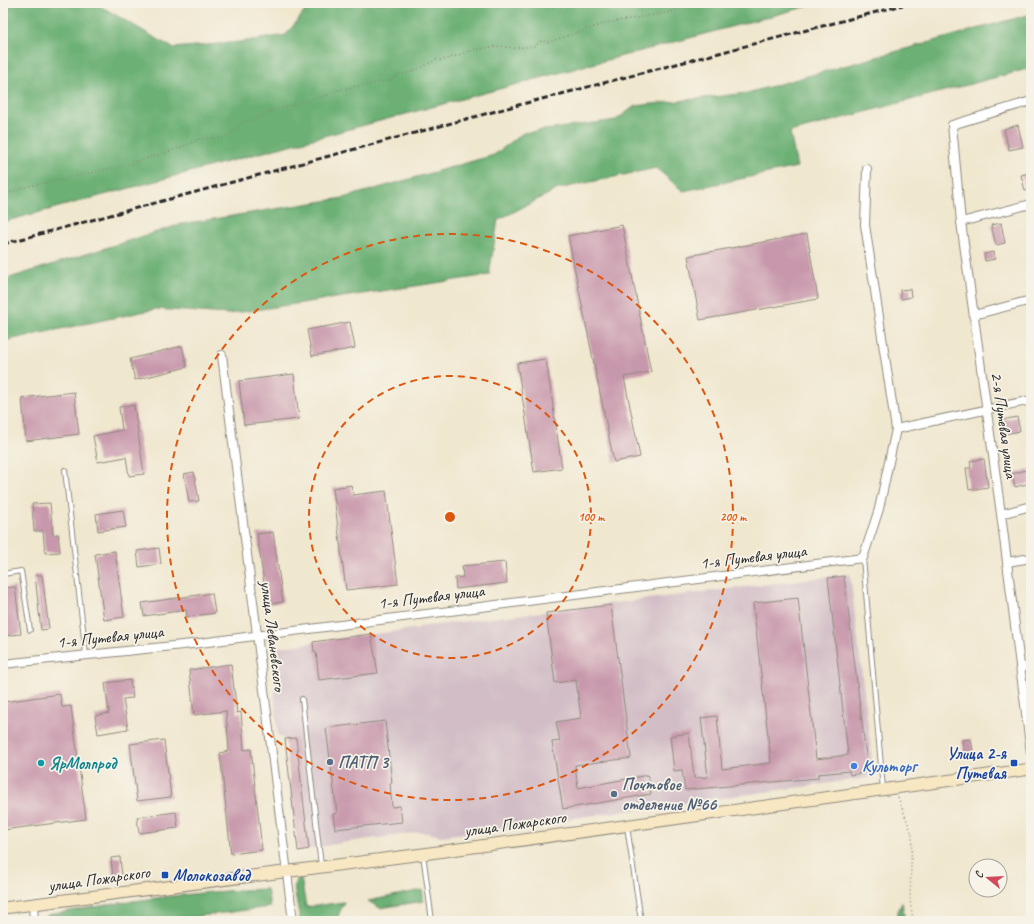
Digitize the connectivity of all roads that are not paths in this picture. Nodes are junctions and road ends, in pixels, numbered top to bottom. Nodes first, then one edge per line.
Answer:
1 (1031, 101) edge
2 (867, 169) dead end
3 (1031, 204) edge
4 (961, 222) junction
5 (1031, 300) edge
6 (974, 315) junction
7 (222, 355) dead end
8 (1031, 400) edge
9 (986, 411) junction
10 (896, 429) junction
11 (65, 470) dead end
12 (1031, 506) edge
13 (1001, 514) junction
14 (863, 558) junction
15 (1031, 558) edge
16 (1007, 562) junction
17 (3, 574) edge
18 (30, 630) dead end
19 (258, 634) junction
20 (86, 655) junction
21 (3, 664) edge
22 (1031, 666) edge
23 (1020, 668) junction
24 (302, 699) dead end
25 (1031, 753) edge
26 (1031, 769) edge
27 (889, 789) junction
28 (627, 826) junction
29 (423, 854) junction
30 (321, 866) junction
31 (286, 870) junction
32 (33, 905) junction
33 (3, 908) edge
34 (34, 921) edge
35 (293, 921) edge
36 (432, 921) edge
37 (641, 921) edge

1 - 4 street, 2-я Путевая улица
2 - 10 street
3 - 4 street
4 - 6 street, 2-я Путевая улица
5 - 6 street
6 - 9 street, 2-я Путевая улица
7 - 19 street, улица Леваневского
8 - 9 street
9 - 10 street
9 - 13 street, 2-я Путевая улица
10 - 14 street
11 - 20 lane
12 - 13 street
13 - 16 street, 2-я Путевая улица
14 - 19 street, 1-я Путевая улица
14 - 27 lane
15 - 16 street
16 - 23 street, 2-я Путевая улица
17 - 18 lane
19 - 20 street, 1-я Путевая улица
19 - 31 street, улица Леваневского
20 - 21 street, 1-я Путевая улица
22 - 23 street
23 - 25 street, 2-я Путевая улица
24 - 30 lane
26 - 27 street, улица Пожарского
27 - 28 street, улица Пожарского
28 - 29 street, улица Пожарского
28 - 37 lane
29 - 30 street, улица Пожарского
29 - 36 lane
30 - 31 street, улица Пожарского
31 - 32 street, улица Пожарского
31 - 35 street, улица Леваневского
32 - 33 street, улица Пожарского
32 - 34 street

